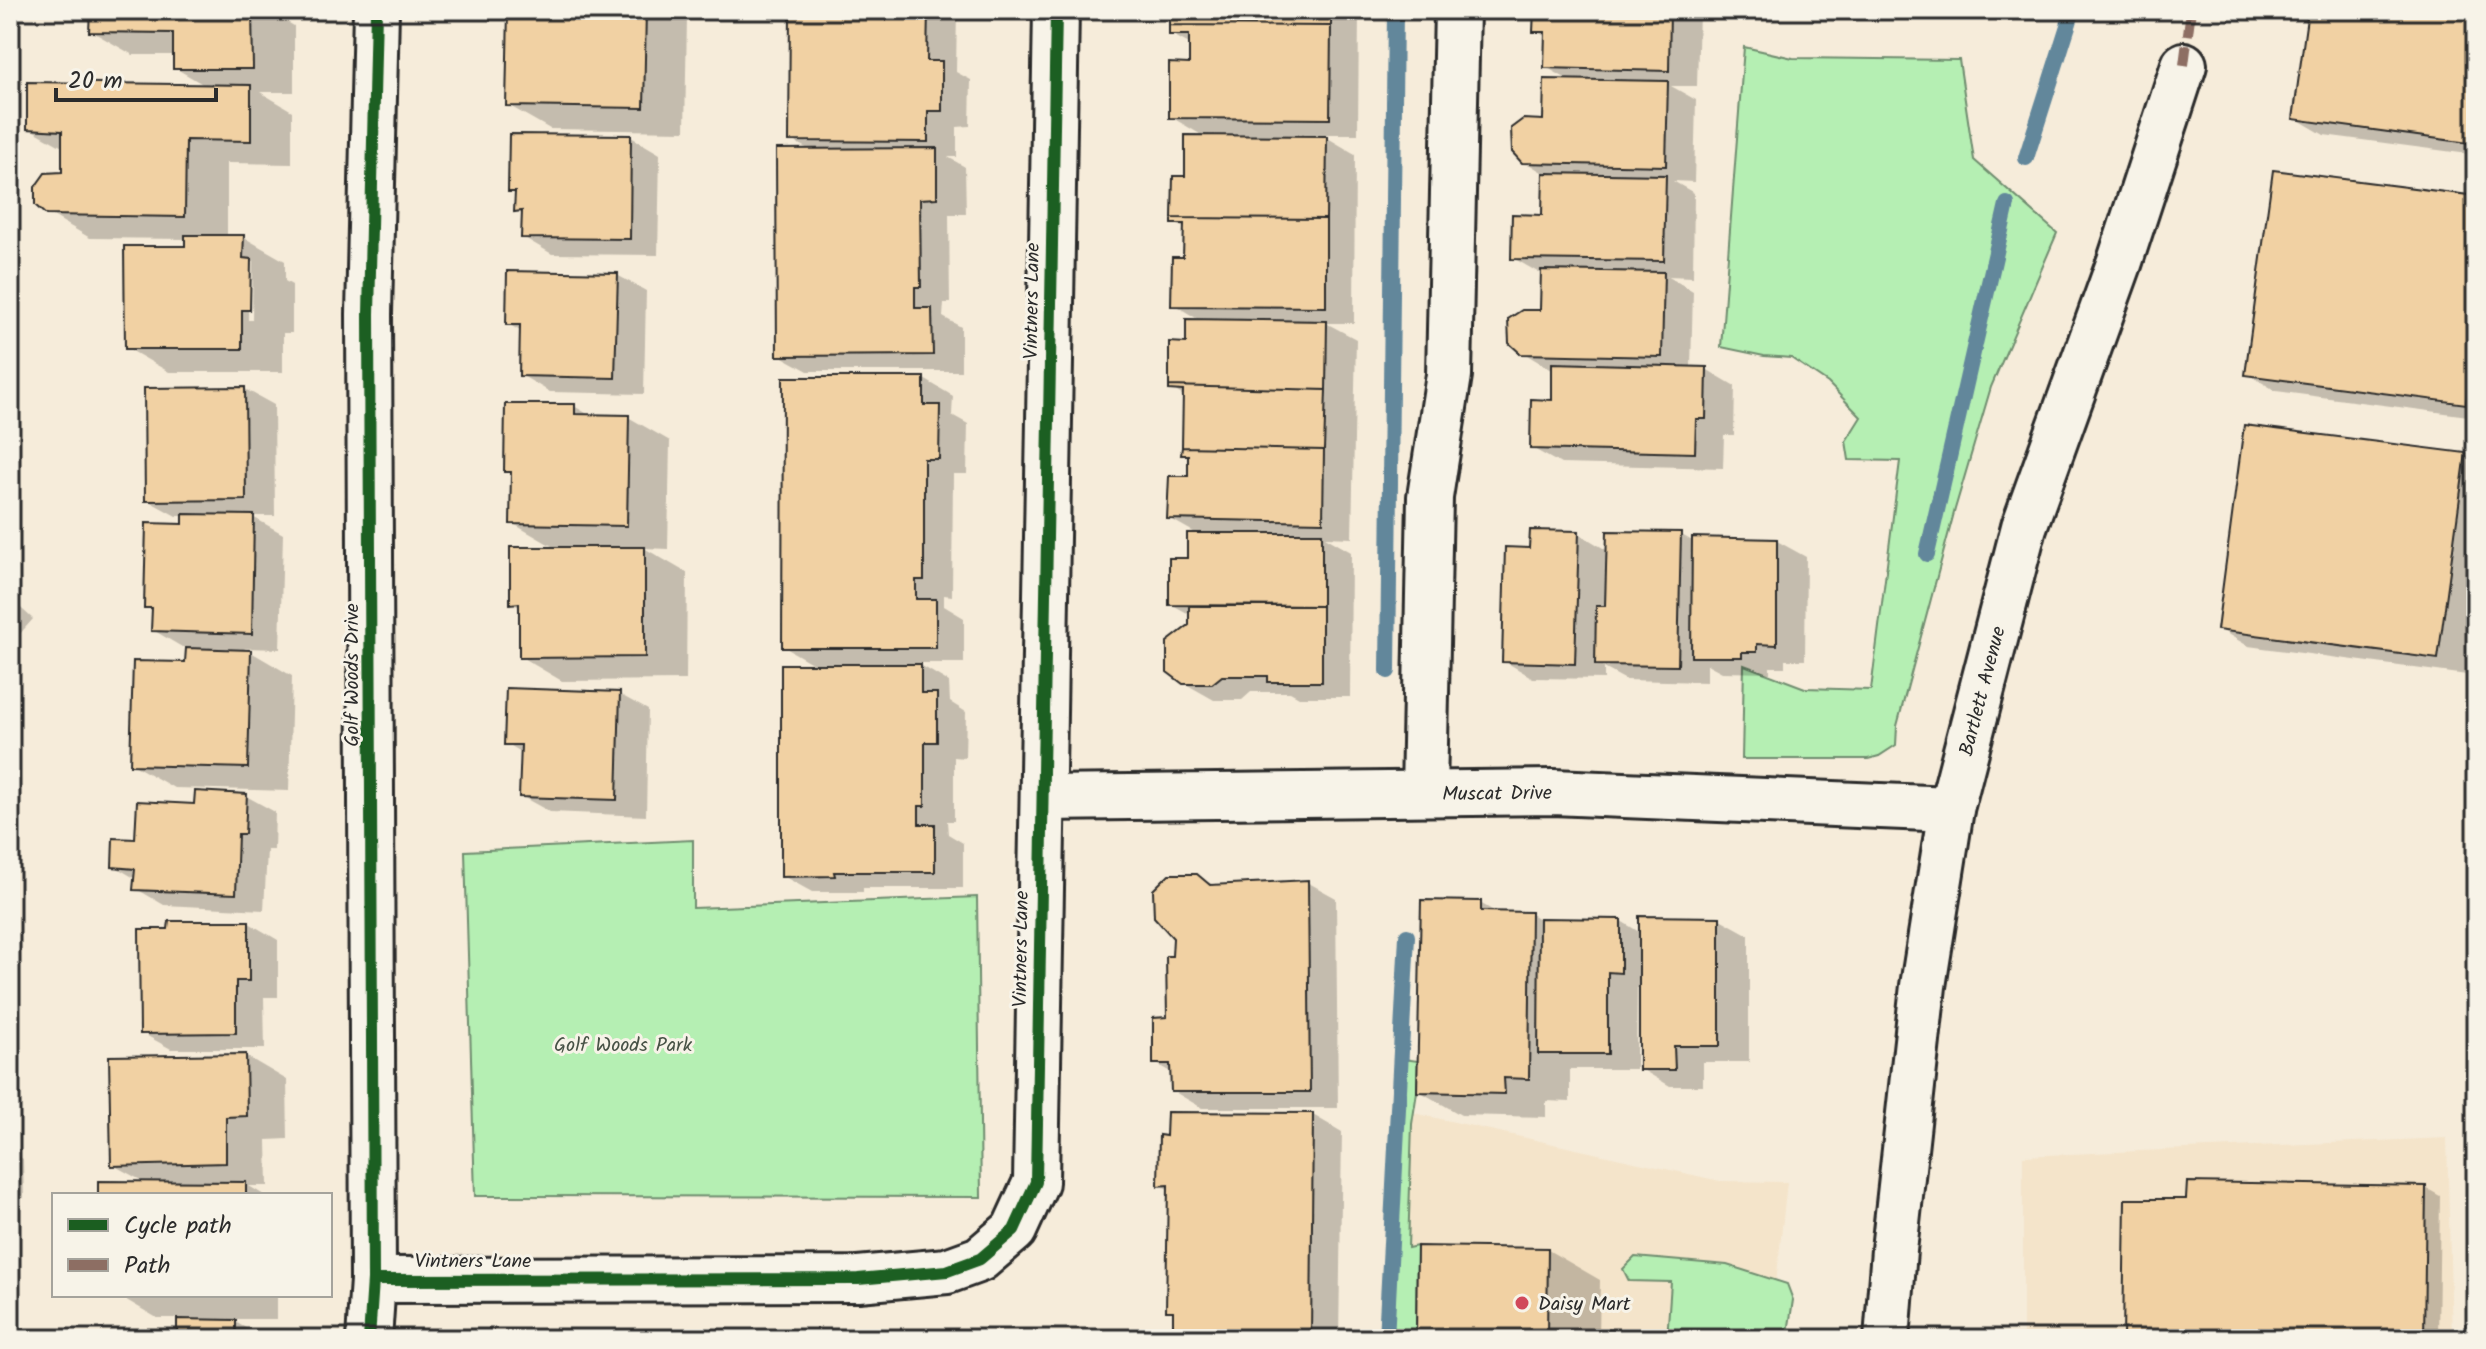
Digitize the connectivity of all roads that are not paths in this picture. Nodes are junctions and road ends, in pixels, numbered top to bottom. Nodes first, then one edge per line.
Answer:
1 (376, 10) edge
2 (1056, 10) edge
3 (1457, 10) edge
4 (2184, 65) dead end
5 (1424, 793) junction
6 (1043, 798) junction
7 (1951, 809) junction
8 (373, 1280) junction
9 (369, 1339) edge
10 (1887, 1339) edge

1 - 8 street, Golf Woods Drive
2 - 6 street, Vintners Lane
3 - 5 street
4 - 7 street, Bartlett Avenue
5 - 6 street, Muscat Drive
5 - 7 street, Muscat Drive
6 - 8 street, Vintners Lane
7 - 10 street, Bartlett Avenue
8 - 9 street, Golf Woods Drive

